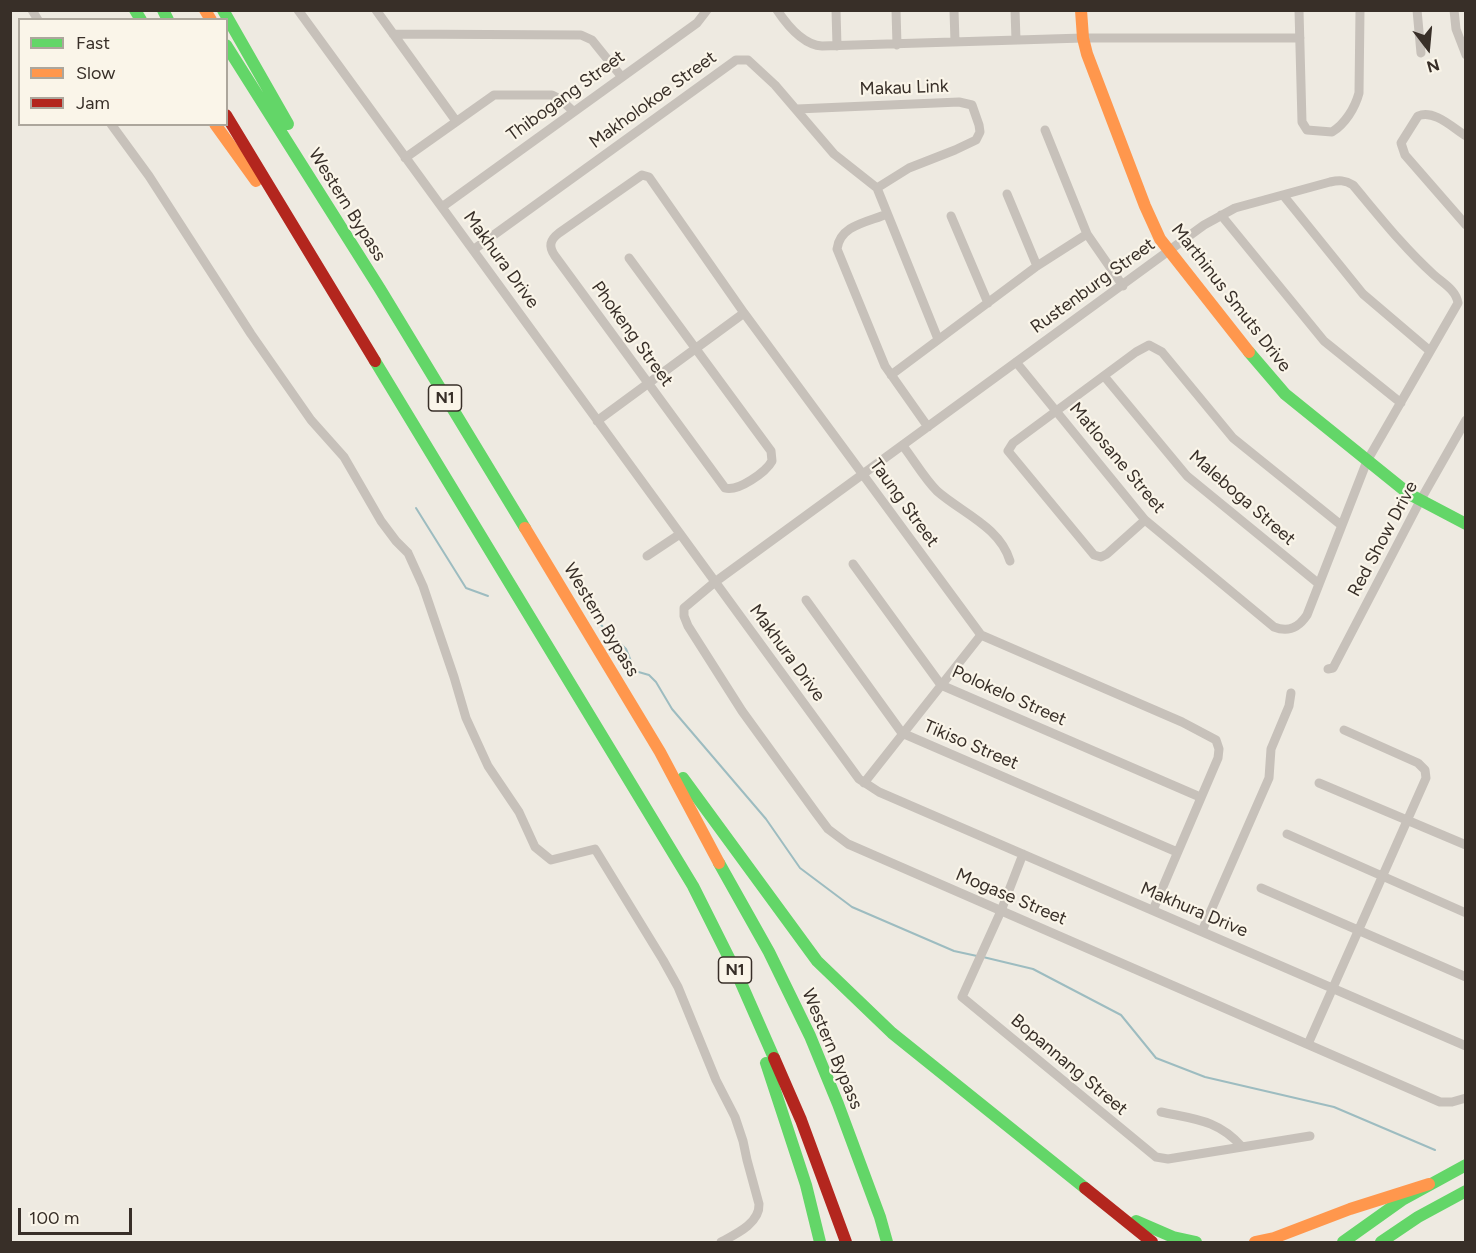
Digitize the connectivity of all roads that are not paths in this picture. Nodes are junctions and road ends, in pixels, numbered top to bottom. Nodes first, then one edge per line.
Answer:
1 (298, 10) edge
2 (376, 10) edge
3 (707, 10) edge
4 (777, 10) edge
5 (836, 10) edge
6 (896, 10) edge
7 (954, 10) edge
8 (1015, 10) edge
9 (1081, 10) edge
10 (1299, 10) edge
11 (1360, 10) edge
12 (1417, 10) edge
13 (1454, 10) edge
14 (228, 19) edge
15 (393, 34) junction
16 (1083, 38) junction
17 (1300, 38) junction
18 (1016, 40) junction
19 (955, 42) junction
20 (897, 45) junction
21 (837, 46) junction
22 (228, 48) edge
23 (1421, 53) dead end
24 (1466, 55) edge
25 (621, 76) junction
26 (797, 109) junction
27 (573, 111) junction
28 (228, 117) edge
29 (456, 121) junction
30 (112, 126) edge
31 (216, 126) edge
32 (1045, 130) dead end
33 (1466, 136) edge
34 (405, 158) junction
35 (649, 177) joint
36 (877, 188) junction
37 (1007, 195) dead end
38 (1283, 195) junction
39 (442, 207) junction
40 (887, 214) junction
41 (1221, 215) junction
42 (951, 216) dead end
43 (1466, 225) edge
44 (1087, 234) junction
45 (473, 250) junction
46 (1168, 251) junction
47 (629, 258) dead end
48 (1037, 266) junction
49 (1123, 286) junction
50 (380, 289) junction
51 (340, 303) junction
52 (988, 303) junction
53 (744, 313) junction
54 (938, 339) junction
55 (697, 348) junction
56 (1430, 351) junction
57 (1016, 362) junction
58 (891, 375) junction
59 (1104, 376) junction
60 (648, 383) junction
61 (1401, 403) junction
62 (1056, 411) junction
63 (1466, 420) edge
64 (597, 421) junction
65 (928, 426) junction
66 (903, 446) junction
67 (1368, 461) junction
68 (863, 474) junction
69 (1420, 501) junction
70 (1145, 520) junction
71 (1466, 524) edge
72 (1341, 525) junction
73 (680, 534) junction
74 (647, 556) dead end
75 (1010, 561) dead end
76 (853, 564) dead end
77 (715, 582) junction
78 (1319, 584) junction
79 (806, 600) dead end
80 (1287, 630) joint
81 (981, 635) junction
82 (1328, 669) dead end
83 (941, 686) junction
84 (1290, 693) dead end
85 (1344, 730) dead end
86 (902, 733) junction
87 (660, 753) junction
88 (864, 783) junction
89 (1320, 783) dead end
90 (1200, 797) junction
91 (1407, 820) junction
92 (1287, 834) dead end
93 (1466, 845) edge
94 (1177, 852) junction
95 (1023, 854) junction
96 (1382, 876) junction
97 (1261, 888) dead end
98 (1153, 910) junction
99 (1001, 911) junction
100 (1466, 913) edge
101 (1202, 931) junction
102 (1358, 931) junction
103 (738, 976) junction
104 (1466, 977) edge
105 (1333, 987) junction
106 (1308, 1044) junction
107 (1466, 1046) edge
108 (1466, 1098) edge
109 (1161, 1112) dead end
110 (1310, 1136) dead end
111 (1242, 1147) junction
112 (1050, 1159) junction
113 (1466, 1165) edge
114 (1429, 1184) junction
115 (1466, 1191) edge
116 (721, 1242) edge
117 (820, 1242) edge
118 (846, 1242) edge
119 (887, 1242) edge
120 (1152, 1242) edge
121 (1196, 1242) edge
122 (1255, 1242) edge
123 (1343, 1242) edge
124 (1381, 1242) edge

1 - 34 street, Makhura Drive
2 - 15 street
3 - 25 street, Thibogang Street
4 - 21 street
5 - 21 street
6 - 20 street
7 - 19 street
8 - 18 street
9 - 16 main road, Marthinus Smuts Drive
10 - 17 street
11 - 17 street
12 - 23 street
13 - 24 street
14 - 50 main road
15 - 25 street
15 - 29 street
16 - 17 street
16 - 18 street
16 - 46 main road, Marthinus Smuts Drive
18 - 19 street
19 - 20 street
20 - 21 street
22 - 50 main road, Western Bypass / N1
25 - 27 street, Thibogang Street
26 - 36 street, Makholokoe Street
26 - 36 street, Makau Link
26 - 45 street, Makholokoe Street
27 - 29 street
27 - 39 street, Thibogang Street
28 - 51 main road, N1
29 - 34 street
30 - 116 street
31 - 51 main road
32 - 44 street
33 - 43 street
34 - 39 street, Makhura Drive
35 - 53 street, Taung Street
35 - 60 street, Phokeng Street
36 - 40 street
37 - 48 street
38 - 41 street, Rustenburg Street
38 - 56 street
38 - 56 street, Rustenburg Street
39 - 45 street, Makhura Drive
40 - 54 street
40 - 58 street
41 - 46 street, Rustenburg Street
41 - 61 street
42 - 52 street
44 - 48 street
44 - 49 street
45 - 64 street, Makhura Drive
46 - 49 street, Rustenburg Street
46 - 67 main road, Marthinus Smuts Drive
47 - 55 street
48 - 52 street
49 - 57 street, Rustenburg Street
50 - 87 main road, Western Bypass / N1
51 - 103 main road, N1
52 - 54 street
53 - 55 street
53 - 68 street, Taung Street
54 - 58 street
55 - 60 street
55 - 60 street, Phokeng Street
56 - 61 street, Rustenburg Street
57 - 62 street, Matlosane Street
57 - 65 street, Rustenburg Street
58 - 65 street
59 - 62 street
59 - 72 street
59 - 78 street, Maleboga Street
60 - 64 street
61 - 67 street, Rustenburg Street
62 - 70 street, Matlosane Street
62 - 70 street
63 - 69 street, Red Show Drive
64 - 73 street, Makhura Drive
65 - 66 street, Rustenburg Street
66 - 68 street, Rustenburg Street
66 - 75 street
67 - 69 main road, Marthinus Smuts Drive
67 - 72 street, Rustenburg Street
68 - 77 street, Rustenburg Street
68 - 81 street, Taung Street
69 - 71 main road, Marthinus Smuts Drive
69 - 82 street, Red Show Drive
70 - 80 street, Matlosane Street
72 - 78 street, Rustenburg Street
73 - 74 street
73 - 77 street, Makhura Drive
76 - 83 street, Polokelo Street
77 - 88 street, Makhura Drive
77 - 99 street, Mogase Street
78 - 80 street, Rustenburg Street
79 - 86 street, Tikiso Street
81 - 83 street
81 - 90 street
83 - 86 street
83 - 90 street, Polokelo Street
84 - 101 street
85 - 91 street
86 - 88 street
86 - 94 street, Tikiso Street
87 - 112 main road
87 - 119 main road, Western Bypass / N1
88 - 95 street, Makhura Drive
89 - 91 street
90 - 94 street
91 - 93 street
91 - 96 street
92 - 96 street
94 - 98 street
95 - 98 street, Makhura Drive
95 - 99 street, Bopannang Street
96 - 100 street
96 - 102 street
97 - 102 street
98 - 101 street, Makhura Drive
99 - 106 street, Mogase Street
99 - 111 street, Bopannang Street
101 - 105 street, Makhura Drive
102 - 104 street
102 - 105 street
103 - 117 main road
103 - 118 main road, N1
105 - 106 street
105 - 107 street, Makhura Drive
106 - 108 street, Mogase Street
109 - 111 street
110 - 111 street, Bopannang Street
112 - 120 main road
112 - 121 main road
113 - 114 main road
114 - 122 main road
114 - 123 main road
115 - 124 main road

